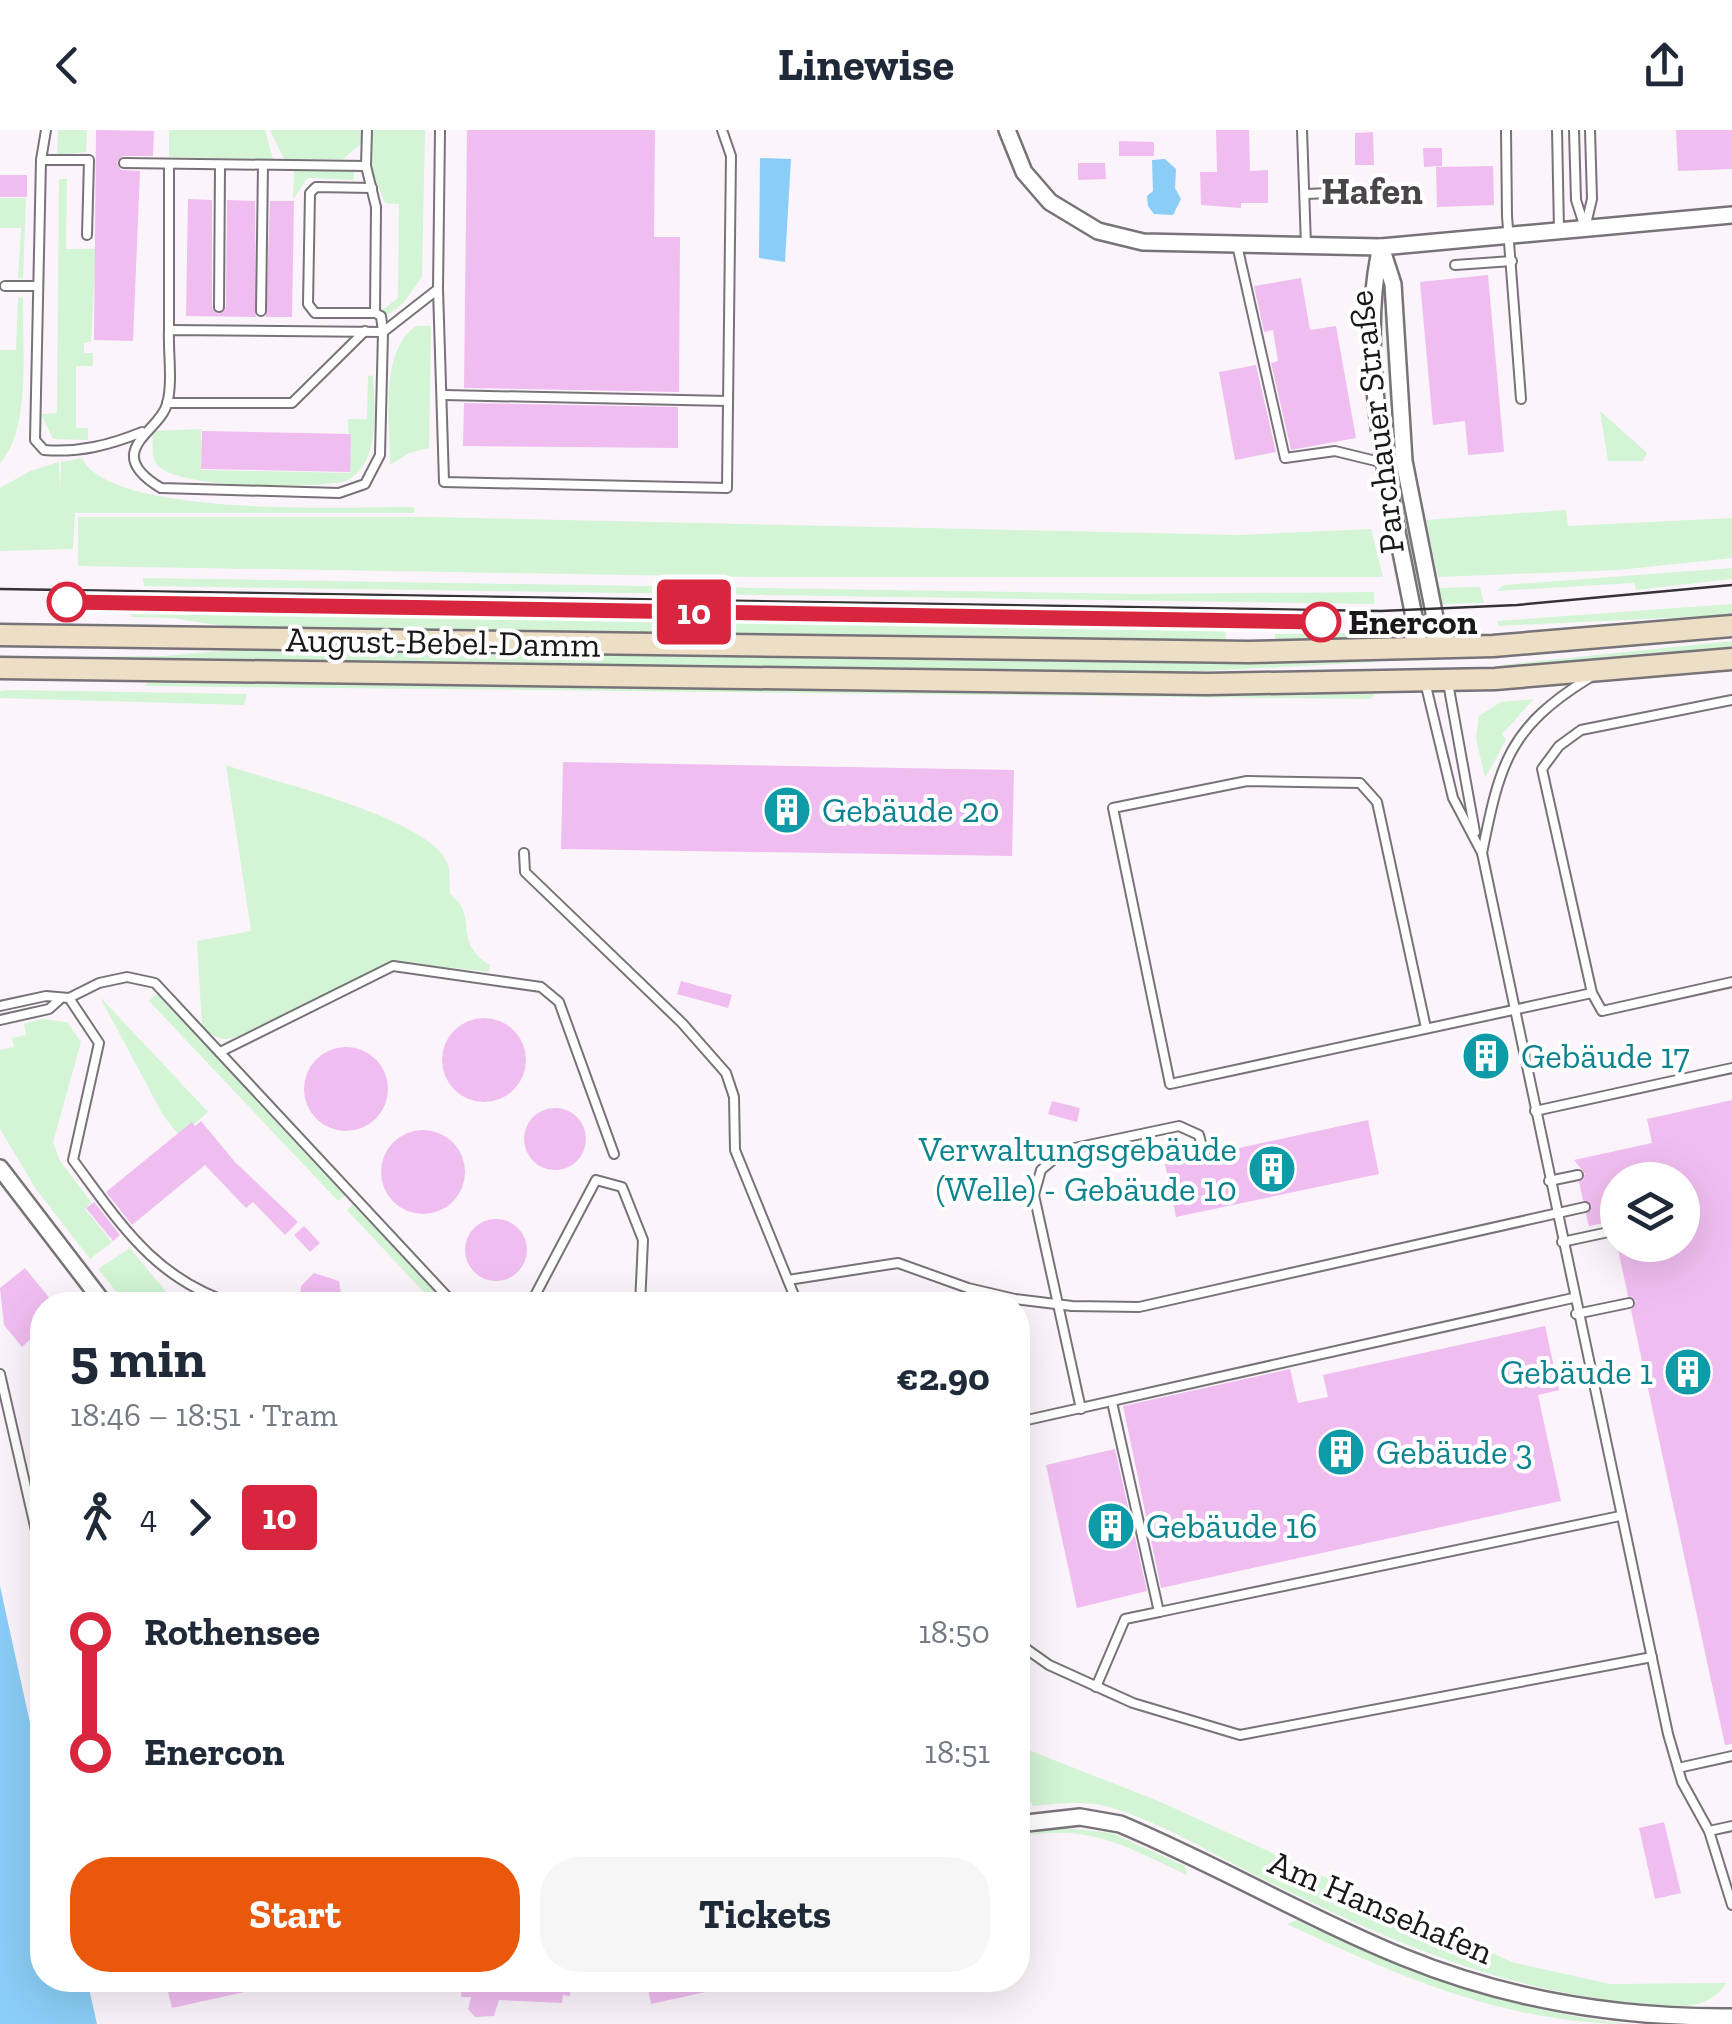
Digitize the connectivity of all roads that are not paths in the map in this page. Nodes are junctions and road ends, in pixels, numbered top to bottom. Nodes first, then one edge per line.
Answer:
1 (46, 130) edge
2 (367, 130) edge
3 (440, 130) edge
4 (722, 130) edge
5 (1007, 130) edge
6 (1302, 130) edge
7 (1506, 130) edge
8 (1557, 130) edge
9 (1574, 130) edge
10 (1590, 130) edge
11 (41, 160) junction
12 (124, 163) dead end
13 (169, 164) junction
14 (220, 164) junction
15 (262, 165) junction
16 (366, 166) junction
17 (372, 188) junction
18 (1358, 192) dead end
19 (1305, 194) junction
20 (1732, 215) edge
21 (1585, 228) junction
22 (1559, 231) junction
23 (87, 234) dead end
24 (1509, 235) junction
25 (1238, 245) junction
26 (1306, 246) junction
27 (1381, 247) junction
28 (1512, 261) junction
29 (1455, 265) dead end
30 (5, 286) dead end
31 (36, 286) junction
32 (438, 289) junction
33 (219, 307) dead end
34 (261, 311) dead end
35 (374, 314) junction
36 (169, 330) junction
37 (364, 331) junction
38 (382, 332) junction
39 (444, 396) junction
40 (1522, 399) dead end
41 (728, 401) junction
42 (167, 403) junction
43 (143, 432) junction
44 (1384, 463) junction
45 (1732, 626) edge
46 (0, 635) edge
47 (1430, 649) junction
48 (1732, 659) edge
49 (0, 668) edge
50 (1597, 672) junction
51 (1425, 681) junction
52 (1447, 681) junction
53 (1732, 700) edge
54 (1476, 841) junction
55 (524, 853) dead end
56 (1482, 853) junction
57 (1732, 982) edge
58 (1592, 993) junction
59 (64, 999) junction
60 (0, 1006) edge
61 (1513, 1008) junction
62 (0, 1020) edge
63 (1426, 1028) junction
64 (220, 1052) junction
65 (1732, 1068) edge
66 (1534, 1111) junction
67 (614, 1154) dead end
68 (1204, 1155) dead end
69 (0, 1168) edge
70 (1578, 1174) dead end
71 (1549, 1181) junction
72 (1584, 1207) dead end
73 (1556, 1214) junction
74 (1600, 1234) edge
75 (1562, 1242) junction
76 (788, 1280) junction
77 (94, 1292) edge
78 (205, 1292) edge
79 (443, 1292) edge
80 (537, 1292) edge
81 (641, 1292) edge
82 (793, 1292) edge
83 (989, 1292) edge
84 (1573, 1298) junction
85 (1030, 1300) edge
86 (1629, 1302) dead end
87 (1059, 1305) junction
88 (1576, 1314) junction
89 (0, 1374) edge
90 (1112, 1402) junction
91 (1081, 1409) junction
92 (1030, 1420) edge
93 (30, 1505) edge
94 (1620, 1516) junction
95 (1159, 1612) junction
96 (1030, 1652) edge
97 (1652, 1657) junction
98 (1096, 1686) junction
99 (1732, 1756) edge
100 (1678, 1768) junction
101 (1030, 1823) edge
102 (1732, 1826) edge
103 (1709, 1830) junction
104 (1732, 1905) edge
105 (1732, 2017) edge

1 - 11 lane
2 - 16 lane
3 - 32 lane
4 - 41 lane
5 - 25 street, Parchauer Straße
6 - 19 lane
7 - 24 lane
8 - 22 lane
9 - 21 lane
10 - 21 lane
11 - 23 lane
11 - 31 lane
12 - 13 lane
13 - 14 lane
13 - 36 lane
14 - 15 lane
14 - 33 lane
15 - 16 lane
15 - 34 lane
16 - 17 lane
17 - 35 lane
17 - 35 lane
18 - 19 lane
19 - 26 lane
20 - 21 street, Parchauer Straße
21 - 22 street, Parchauer Straße
22 - 24 street, Parchauer Straße
24 - 27 street, Parchauer Straße
24 - 28 lane
25 - 26 street, Parchauer Straße
25 - 44 lane
26 - 27 street, Parchauer Straße
27 - 44 street, Parchauer Straße
27 - 47 street, Parchauer Straße
28 - 29 lane
28 - 40 lane
30 - 31 lane
31 - 43 lane
32 - 38 lane
32 - 39 lane
35 - 38 lane
36 - 37 lane
36 - 42 lane
37 - 38 lane
37 - 42 lane
38 - 43 lane
39 - 41 lane
39 - 41 lane
42 - 43 lane
44 - 47 street, Parchauer Straße
45 - 47 main road, August-Bebel-Damm
46 - 47 main road, August-Bebel-Damm
47 - 51 main road
47 - 52 main road
48 - 50 main road, August-Bebel-Damm
49 - 51 main road, August-Bebel-Damm
50 - 52 main road, August-Bebel-Damm
50 - 56 lane
51 - 52 main road, August-Bebel-Damm
51 - 54 lane
52 - 54 lane
53 - 58 lane
54 - 56 lane
55 - 76 lane
56 - 61 lane
57 - 58 lane
58 - 61 lane
59 - 60 lane
59 - 62 lane
59 - 64 lane
59 - 78 lane
61 - 63 lane
61 - 66 lane
63 - 63 lane
64 - 67 lane
64 - 79 lane
65 - 66 lane
66 - 71 lane
68 - 87 lane
69 - 77 street
70 - 71 lane
71 - 73 lane
72 - 73 lane
73 - 75 lane
73 - 87 lane
74 - 75 lane
75 - 84 lane
76 - 82 lane
76 - 83 lane
80 - 81 lane
84 - 88 lane
84 - 90 lane
85 - 87 lane
86 - 88 lane
87 - 91 lane
88 - 94 lane
89 - 93 lane
90 - 91 lane
90 - 95 lane
91 - 92 lane
94 - 95 lane
94 - 97 lane
95 - 98 lane
96 - 98 lane
97 - 98 lane
97 - 100 lane
99 - 100 lane
100 - 103 lane
101 - 105 street, Am Hansehafen
102 - 103 lane
103 - 104 lane

